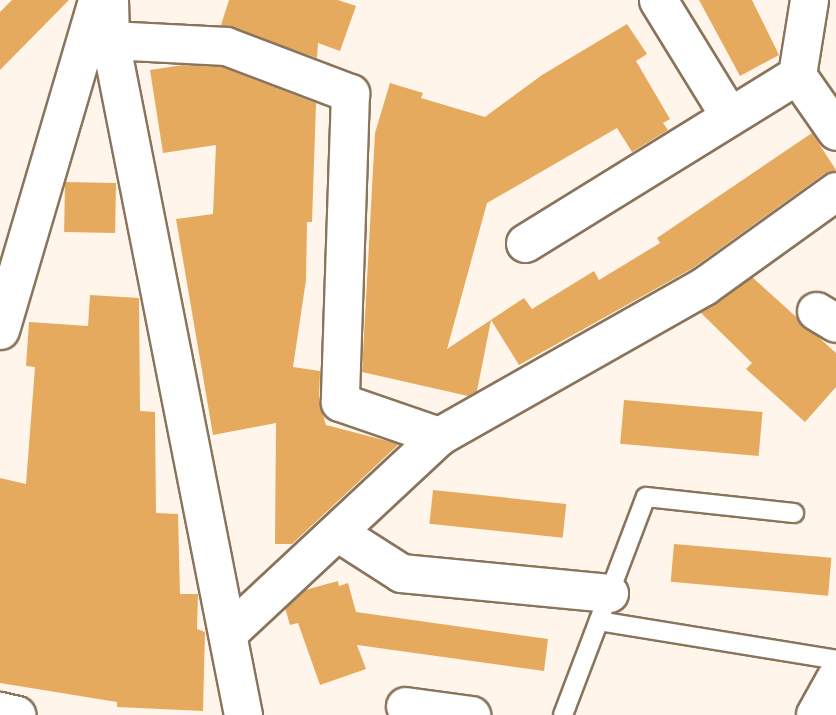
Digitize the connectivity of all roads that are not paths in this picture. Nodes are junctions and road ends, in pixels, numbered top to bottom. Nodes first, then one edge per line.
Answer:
1 (97, 0) edge
2 (108, 0) edge
3 (658, 0) edge
4 (818, 8) edge
5 (110, 40) junction
6 (797, 75) junction
7 (728, 114) junction
8 (836, 131) edge
9 (836, 191) edge
10 (525, 243) dead end
11 (0, 330) edge
12 (439, 436) junction
13 (794, 513) dead end
14 (337, 532) junction
15 (604, 607) junction
16 (229, 632) junction
17 (836, 660) edge
18 (836, 679) edge
19 (405, 706) dead end
20 (0, 711) edge
21 (17, 715) edge
22 (243, 715) edge
23 (471, 715) edge
24 (563, 715) edge
25 (816, 715) edge

1 - 11 street
2 - 5 street
3 - 7 street
4 - 6 street
5 - 12 street
5 - 16 street
6 - 7 street
6 - 8 street
7 - 10 street
9 - 12 street
12 - 14 street
13 - 15 lane
14 - 15 street
14 - 16 street
15 - 17 lane
15 - 24 lane
16 - 22 street
18 - 25 street
19 - 23 street
20 - 21 street

